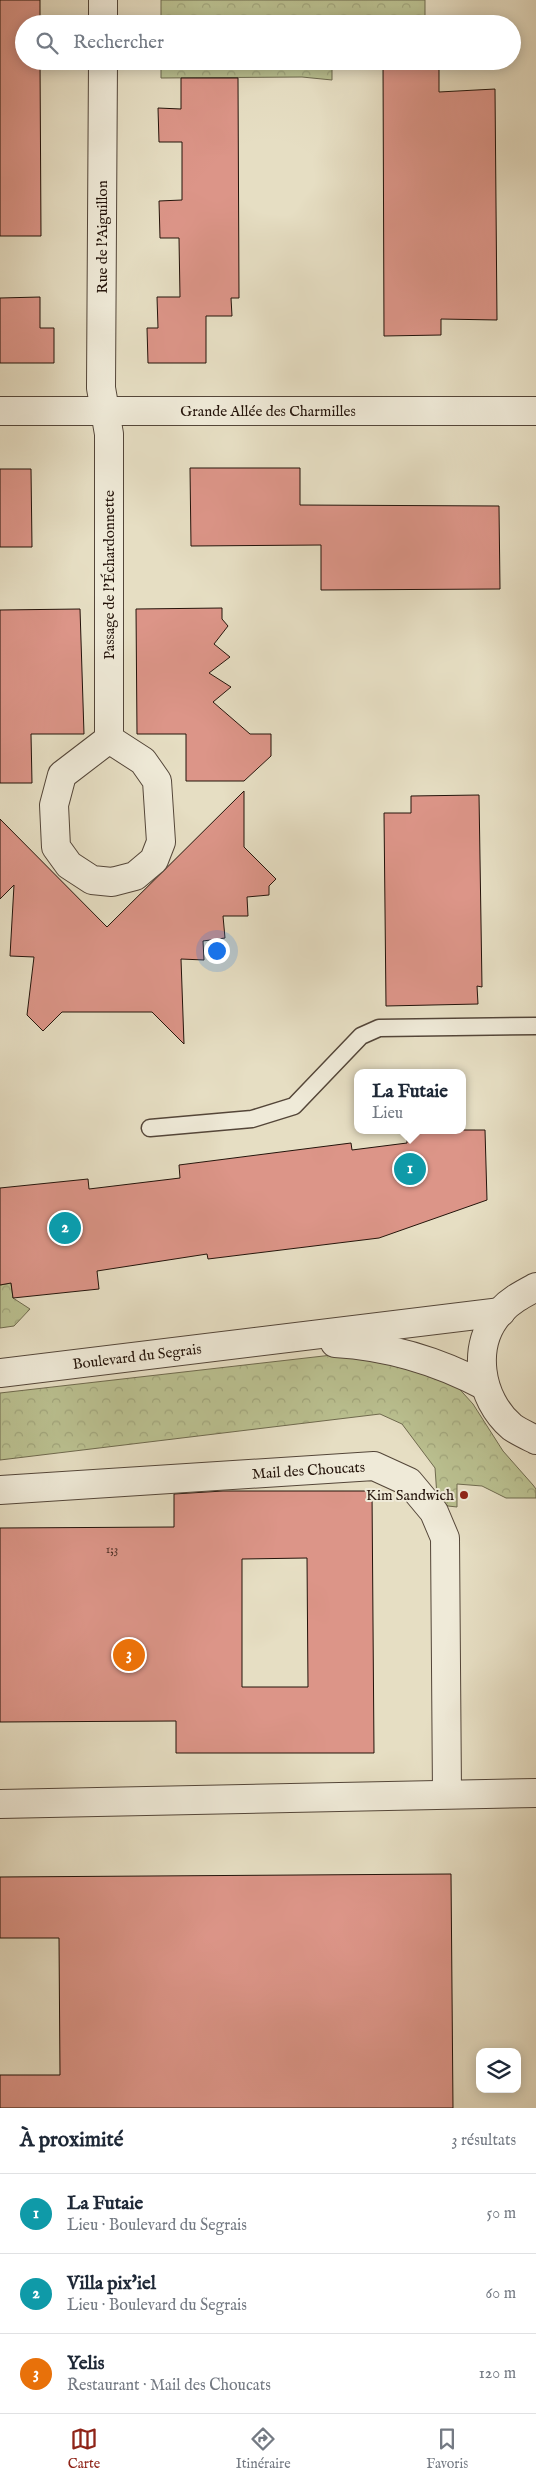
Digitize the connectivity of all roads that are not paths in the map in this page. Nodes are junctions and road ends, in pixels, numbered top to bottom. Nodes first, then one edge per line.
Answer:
1 (103, 0) edge
2 (103, 15) edge
3 (103, 70) edge
4 (0, 411) edge
5 (536, 411) edge
6 (105, 412) junction
7 (108, 739) junction
8 (536, 1026) edge
9 (150, 1128) dead end
10 (536, 1287) edge
11 (500, 1312) junction
12 (273, 1339) junction
13 (0, 1373) edge
14 (485, 1386) junction
15 (536, 1440) edge
16 (0, 1490) edge
17 (536, 1793) edge
18 (447, 1794) junction
19 (0, 1804) edge

1 - 2 street
3 - 6 street, Rue de l'Aiguillon
4 - 6 street, Grande Allée des Charmilles
5 - 6 street, Grande Allée des Charmilles
6 - 7 street, Passage de l'Échardonnette
7 - 7 street
8 - 9 lane
10 - 11 street
11 - 12 street, Boulevard du Segrais
11 - 14 street
12 - 13 street, Boulevard du Segrais
12 - 14 street, Boulevard du Segrais
14 - 15 street
16 - 18 street, Mail des Choucats
17 - 18 street
18 - 19 street

